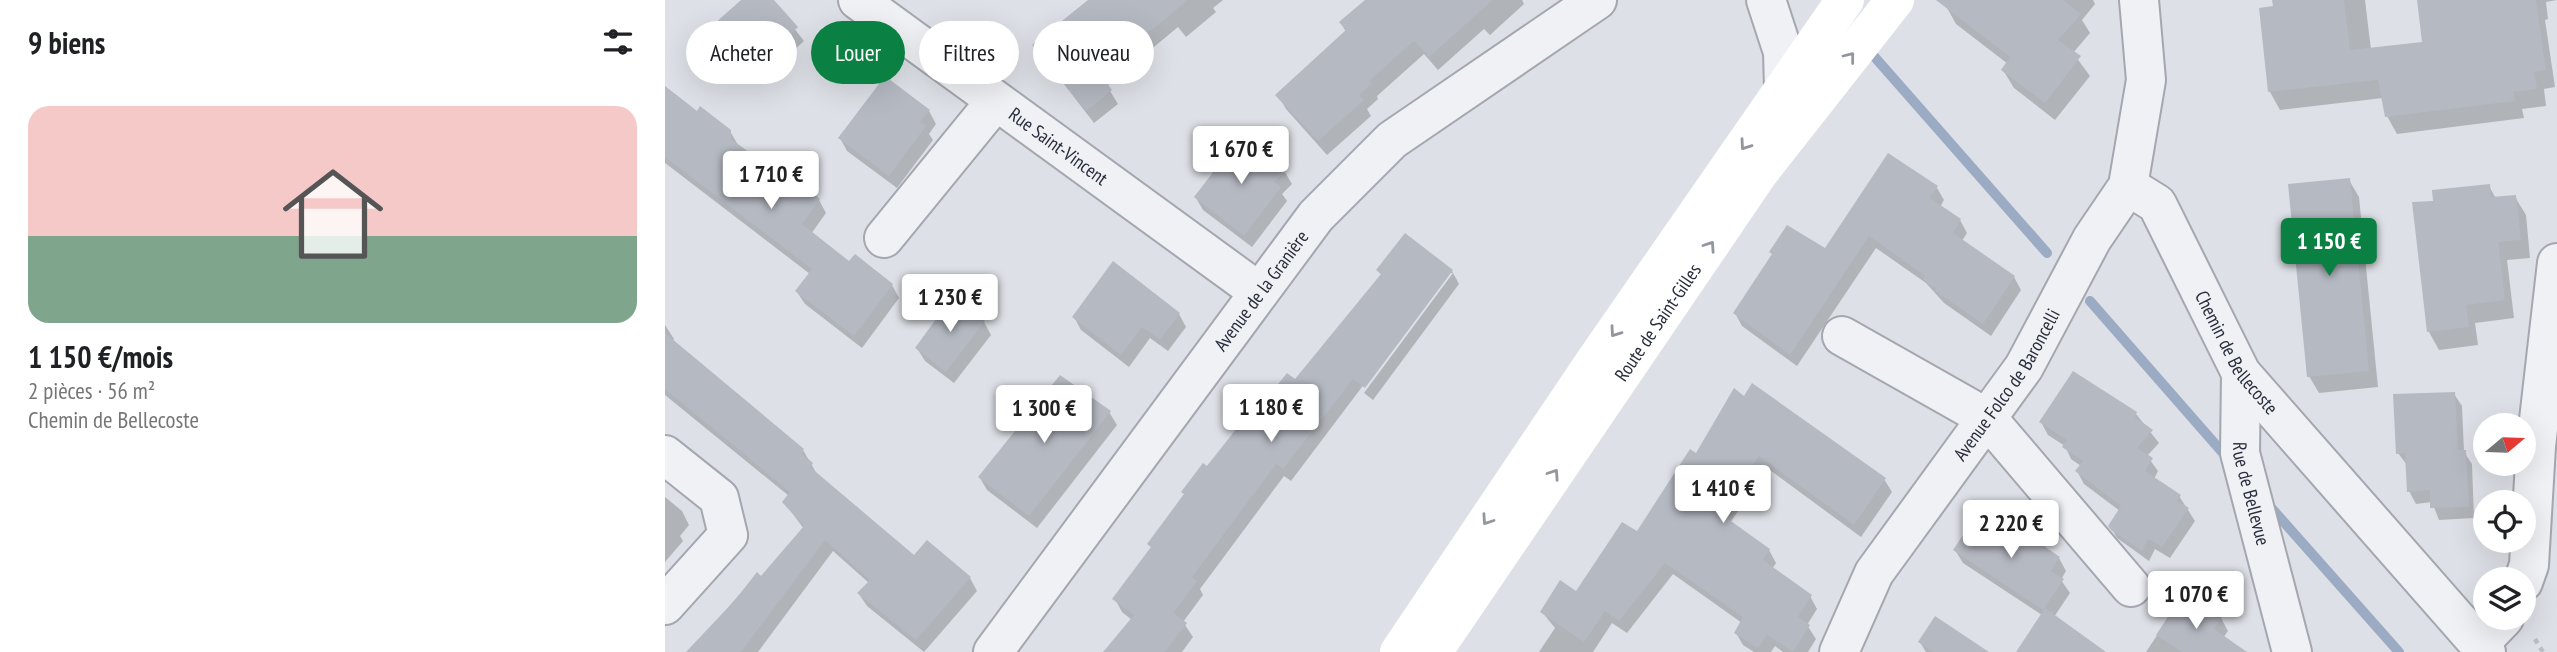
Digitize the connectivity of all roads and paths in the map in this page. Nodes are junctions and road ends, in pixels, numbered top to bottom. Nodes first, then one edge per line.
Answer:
1 (858, 0) edge
2 (1597, 0) edge
3 (1766, 0) edge
4 (1845, 0) edge
5 (1895, 0) edge
6 (2139, 0) edge
7 (1784, 89) junction
8 (995, 102) junction
9 (2128, 186) junction
10 (884, 238) dead end
11 (2557, 263) edge
12 (1259, 292) junction
13 (1842, 336) dead end
14 (2241, 373) junction
15 (1987, 418) junction
16 (665, 455) edge
17 (2528, 567) edge
18 (2131, 587) dead end
19 (665, 605) edge
20 (2490, 638) edge
21 (993, 652) edge
22 (1399, 652) edge
23 (1433, 652) edge
24 (1839, 652) edge
25 (2292, 652) edge

1 - 8 street, Rue Saint-Vincent
2 - 12 street, Avenue de la Granière
3 - 7 street
4 - 7 main road, Route de Saint-Gilles
23 -> 5 main road, Route de Saint-Gilles
6 - 9 street
7 -> 22 main road, Route de Saint-Gilles
8 - 10 street
8 - 12 street, Rue Saint-Vincent
9 - 14 street, Chemin de Bellecoste
9 - 15 street, Avenue Folco de Baroncelli
11 - 17 street
12 - 21 street, Avenue de la Granière
13 - 15 street
14 - 20 street, Chemin de Bellecoste
14 - 25 street, Rue de Bellevue
15 - 18 street
15 - 24 street, Avenue Folco de Baroncelli
16 - 19 street

